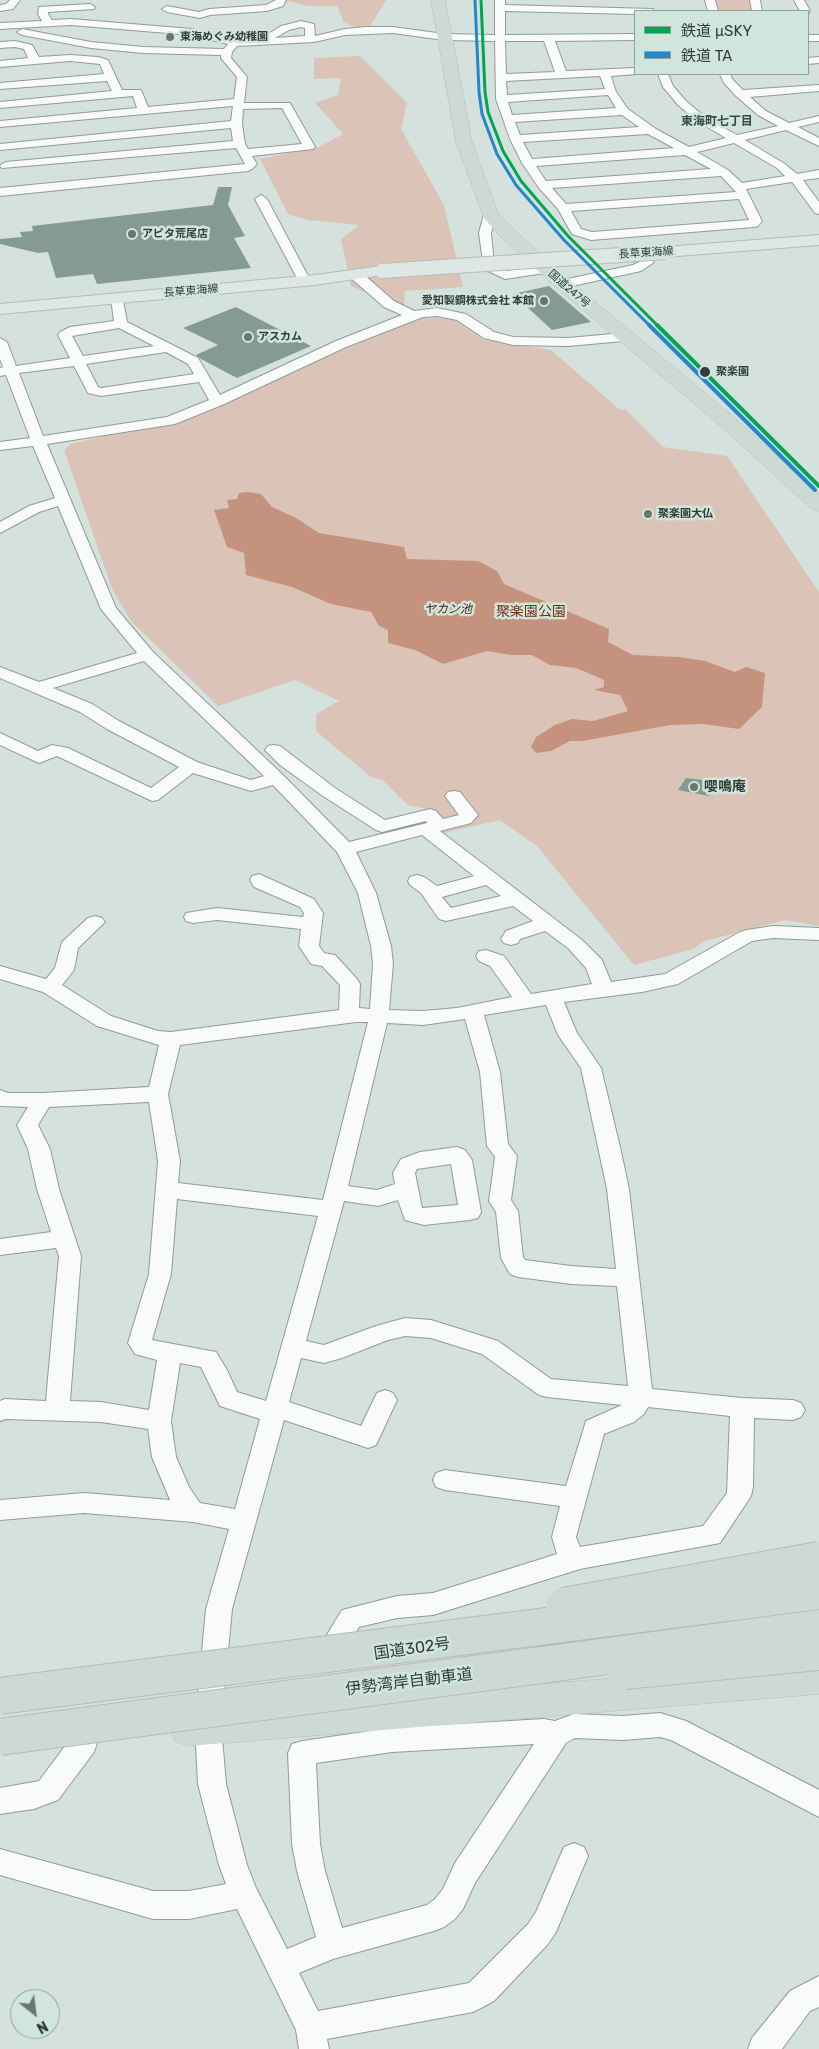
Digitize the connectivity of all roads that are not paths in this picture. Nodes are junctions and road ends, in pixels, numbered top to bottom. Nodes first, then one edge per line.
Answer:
1 (15, 0) edge
2 (181, 0) edge
3 (281, 0) edge
4 (438, 0) edge
5 (92, 3) edge
6 (47, 4) edge
7 (501, 4) edge
8 (590, 4) edge
9 (0, 8) edge
10 (641, 10) edge
11 (147, 17) dead end
12 (288, 19) junction
13 (222, 20) junction
14 (65, 23) junction
15 (49, 24) junction
16 (88, 24) junction
17 (304, 24) junction
18 (0, 28) edge
19 (131, 28) junction
20 (277, 33) junction
21 (47, 37) junction
22 (444, 37) junction
23 (500, 37) junction
24 (548, 37) junction
25 (634, 37) edge
26 (310, 39) junction
27 (264, 42) junction
28 (0, 45) edge
29 (91, 45) junction
30 (228, 46) junction
31 (28, 47) junction
32 (35, 61) junction
33 (0, 64) edge
34 (634, 71) edge
35 (604, 72) junction
36 (562, 75) junction
37 (663, 75) edge
38 (725, 75) edge
39 (111, 77) junction
40 (501, 78) junction
41 (0, 86) edge
42 (819, 88) edge
43 (611, 92) junction
44 (118, 93) junction
45 (740, 94) junction
46 (502, 99) junction
47 (0, 104) edge
48 (238, 104) junction
49 (144, 111) junction
50 (624, 111) junction
51 (508, 119) junction
52 (819, 119) edge
53 (0, 124) edge
54 (236, 124) junction
55 (785, 126) junction
56 (650, 130) junction
57 (516, 139) junction
58 (735, 139) junction
59 (819, 143) edge
60 (0, 146) edge
61 (242, 149) junction
62 (687, 151) junction
63 (528, 163) junction
64 (724, 172) junction
65 (819, 174) edge
66 (10, 178) junction
67 (794, 178) junction
68 (542, 185) junction
69 (742, 191) junction
70 (0, 192) edge
71 (261, 199) dead end
72 (563, 208) junction
73 (819, 210) edge
74 (490, 214) junction
75 (636, 233) junction
76 (819, 240) edge
77 (547, 269) junction
78 (382, 271) junction
79 (302, 276) junction
80 (357, 276) junction
81 (563, 284) junction
82 (117, 298) junction
83 (0, 304) edge
84 (0, 309) edge
85 (412, 315) junction
86 (121, 324) junction
87 (624, 337) junction
88 (0, 342) edge
89 (168, 348) junction
90 (78, 361) junction
91 (6, 371) edge
92 (203, 377) junction
93 (218, 402) junction
94 (38, 440) junction
95 (0, 446) edge
96 (64, 500) junction
97 (819, 505) edge
98 (0, 528) edge
99 (147, 655) junction
100 (0, 672) edge
101 (40, 687) junction
102 (0, 738) edge
103 (274, 750) dead end
104 (191, 766) junction
105 (276, 778) junction
106 (454, 796) dead end
107 (432, 827) junction
108 (345, 849) junction
109 (484, 874) junction
110 (259, 880) dead end
111 (418, 881) dead end
112 (434, 893) junction
113 (516, 898) junction
114 (193, 917) dead end
115 (95, 922) dead end
116 (548, 923) junction
117 (311, 924) junction
118 (819, 934) edge
119 (511, 939) dead end
120 (486, 956) dead end
121 (0, 972) edge
122 (50, 988) junction
123 (604, 989) junction
124 (553, 998) junction
125 (526, 1002) junction
126 (472, 1011) junction
127 (349, 1016) junction
128 (379, 1017) junction
129 (171, 1039) junction
130 (158, 1094) junction
131 (2, 1098) edge
132 (43, 1100) junction
133 (27, 1125) junction
134 (166, 1190) junction
135 (407, 1190) dead end
136 (333, 1201) junction
137 (65, 1239) junction
138 (0, 1246) edge
139 (628, 1278) junction
140 (293, 1347) junction
141 (170, 1353) junction
142 (641, 1397) junction
143 (385, 1400) dead end
144 (742, 1408) junction
145 (274, 1410) junction
146 (793, 1410) dead end
147 (0, 1411) edge
148 (58, 1411) junction
149 (159, 1421) junction
150 (445, 1480) dead end
151 (575, 1498) junction
152 (0, 1510) edge
153 (193, 1512) junction
154 (243, 1521) junction
155 (819, 1560) edge
156 (571, 1561) junction
157 (819, 1591) edge
158 (819, 1628) edge
159 (819, 1652) edge
160 (375, 1654) junction
161 (322, 1664) junction
162 (214, 1676) junction
163 (819, 1678) edge
164 (0, 1696) edge
165 (0, 1706) edge
166 (139, 1717) junction
167 (208, 1726) junction
168 (389, 1727) junction
169 (556, 1734) junction
170 (0, 1737) edge
171 (84, 1743) junction
172 (0, 1755) edge
173 (0, 1801) edge
174 (819, 1804) edge
175 (574, 1856) dead end
176 (0, 1862) edge
177 (244, 1894) junction
178 (333, 1945) junction
179 (281, 1966) junction
180 (819, 1991) edge
181 (312, 2038) edge
182 (763, 2049) edge

1 - 9 street
2 - 13 street
3 - 13 street
4 - 22 highway, 国道247号
5 - 6 street
5 - 16 street
6 - 15 street
7 - 8 street
7 - 23 street
8 - 10 street
11 - 19 street
12 - 13 street
12 - 17 street
12 - 20 street
13 - 30 street
14 - 15 street
14 - 16 street
14 - 21 street
15 - 18 street
16 - 19 street
17 - 20 street
17 - 26 street
18 - 21 street
19 - 29 street
19 - 30 street
20 - 27 street
21 - 29 street
21 - 31 street
22 - 23 street
22 - 26 street
22 - 74 highway, 国道247号
23 - 24 street
23 - 40 street
24 - 25 street
24 - 36 street
26 - 27 street
27 - 30 street
28 - 31 street
29 - 30 street
30 - 48 street
31 - 32 street
32 - 33 street
32 - 39 street
34 - 35 street
35 - 36 street
35 - 43 street
36 - 40 street
37 - 58 street
38 - 45 street
39 - 41 street
39 - 44 street
40 - 46 street
42 - 45 street
43 - 46 street
43 - 50 street
44 - 47 street
44 - 49 street
45 - 55 street
46 - 51 street
48 - 49 street
48 - 54 street
48 - 61 street
49 - 53 street
50 - 51 street
50 - 56 street
51 - 57 street
52 - 55 street
54 - 60 street
54 - 61 street
55 - 58 street
55 - 59 street
56 - 57 street
56 - 62 street
57 - 63 street
58 - 62 street
58 - 67 street
60 - 66 street
61 - 66 street
61 - 66 street
62 - 63 street
62 - 64 street
63 - 68 street
64 - 68 street
64 - 69 street
65 - 67 street
66 - 70 street
67 - 69 street
67 - 73 street
68 - 72 street
69 - 72 street
69 - 75 street
71 - 79 street
72 - 75 street
74 - 77 highway, 国道247号
74 - 77 street
75 - 81 street
76 - 78 main road, 長草東海線, bridge
77 - 81 highway, 国道247号
78 - 79 main road, 長草東海線
78 - 80 main road, 長草東海線
79 - 83 main road, 長草東海線
80 - 82 main road, 長草東海線
80 - 85 street
81 - 87 highway, 国道247号
82 - 84 main road, 長草東海線
82 - 86 street
85 - 87 street
85 - 93 street
86 - 89 street
86 - 90 street
87 - 97 highway, 国道247号
88 - 91 street
89 - 90 street
89 - 92 street
90 - 91 street
90 - 92 street
91 - 94 street
92 - 93 street
93 - 94 street
94 - 95 street
94 - 96 street
96 - 98 street
96 - 99 street
99 - 101 street
99 - 105 street
100 - 101 street
101 - 104 street
102 - 104 street
103 - 107 street
104 - 105 street
105 - 108 street
106 - 107 street
107 - 108 street
107 - 109 street
108 - 128 street
109 - 112 street
109 - 113 street
110 - 117 street
111 - 112 street
112 - 113 street
113 - 116 street
114 - 117 street
115 - 122 street
116 - 119 street
116 - 123 street
117 - 127 street
118 - 123 street
120 - 125 street
121 - 122 street
122 - 129 street
123 - 124 street
124 - 125 street
124 - 139 street
125 - 126 street
126 - 128 street
126 - 139 street
127 - 128 street
127 - 129 street
128 - 136 street
129 - 130 street
130 - 132 street
130 - 134 street
131 - 132 street
131 - 133 street
132 - 133 street
133 - 137 street
134 - 136 street
134 - 141 street
135 - 136 street
136 - 140 street
137 - 138 street
137 - 148 street
139 - 142 street
140 - 142 street
140 - 145 street
141 - 145 street
141 - 149 street
142 - 144 street
142 - 151 street
143 - 145 street
144 - 146 street
144 - 156 street
145 - 154 street
147 - 148 street
148 - 149 street
149 - 153 street
150 - 151 street
151 - 156 street
152 - 153 street
153 - 154 street
154 - 162 street
155 - 160 highway, 国道302号, bridge
155 - 162 highway, bridge
156 - 161 street
157 - 162 highway, bridge
158 - 166 highway, 伊勢湾岸自動車道, bridge
159 - 166 highway, bridge
160 - 161 highway, 国道302号
160 - 168 street
161 - 162 highway, 国道302号
162 - 164 highway, bridge
162 - 165 highway, 国道302号
162 - 167 street
163 - 168 highway
166 - 170 highway, 伊勢湾岸自動車道, bridge
167 - 168 highway
167 - 171 highway
167 - 177 street
168 - 169 street
168 - 178 street
169 - 174 street
169 - 178 street
171 - 172 highway
171 - 173 street
175 - 181 street
176 - 177 street
177 - 179 street
178 - 179 street
179 - 181 street
180 - 182 street

